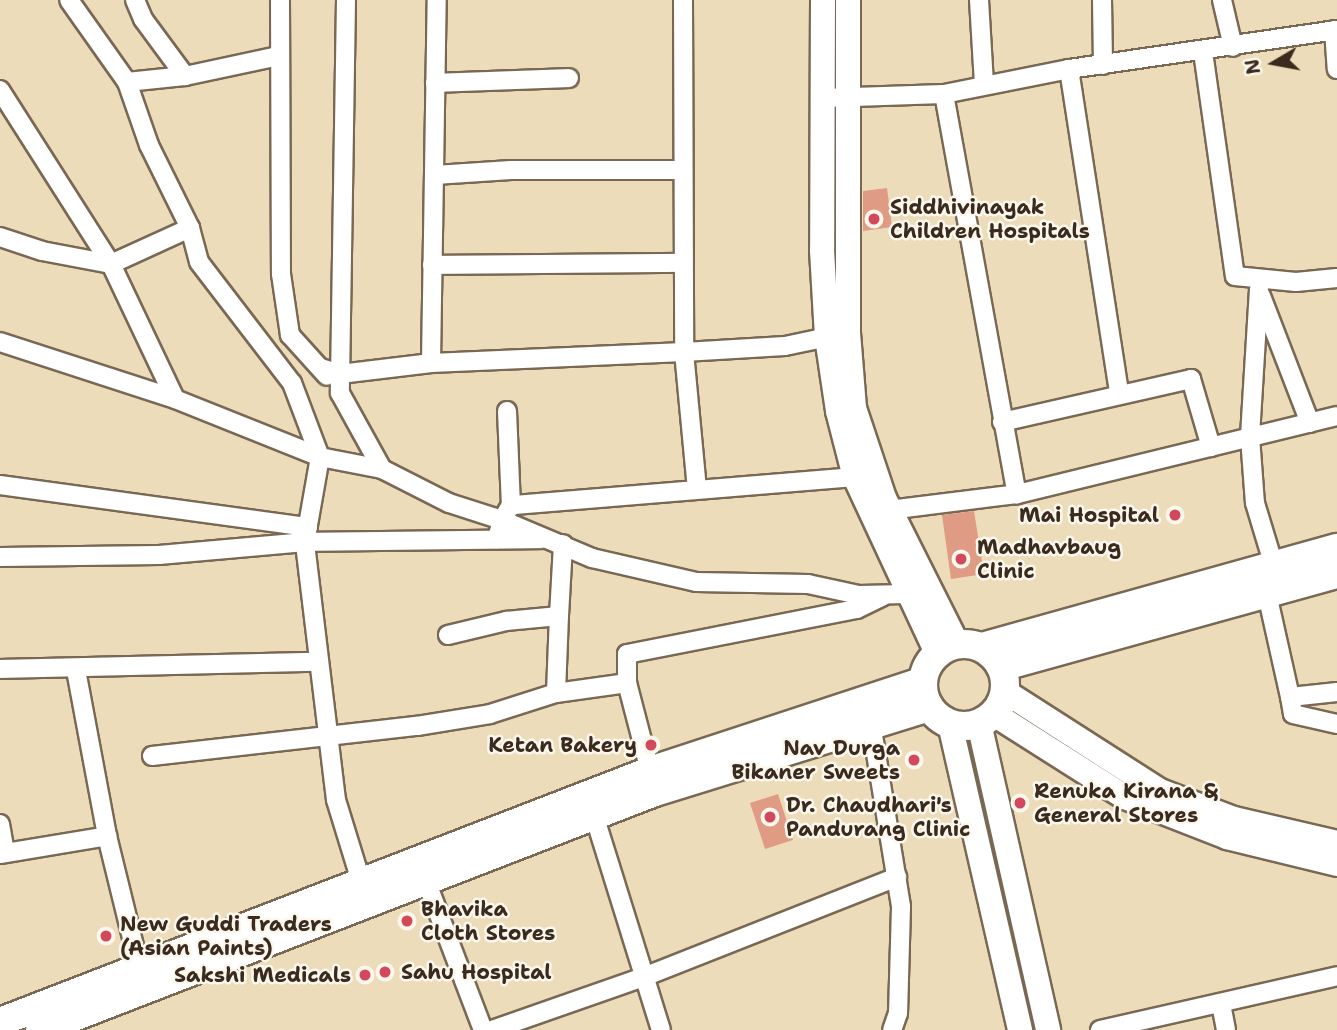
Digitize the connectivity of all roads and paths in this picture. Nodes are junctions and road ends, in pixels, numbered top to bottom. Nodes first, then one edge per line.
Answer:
1 (69, 0) edge
2 (135, 0) edge
3 (280, 0) edge
4 (346, 0) edge
5 (437, 0) edge
6 (683, 0) edge
7 (823, 0) edge
8 (848, 0) edge
9 (979, 0) edge
10 (1102, 0) edge
11 (1222, 0) edge
12 (1335, 30) edge
13 (1233, 47) junction
14 (1203, 52) junction
15 (278, 56) junction
16 (1103, 65) junction
17 (1069, 69) junction
18 (1337, 69) edge
19 (185, 76) junction
20 (569, 78) dead end
21 (127, 82) junction
22 (435, 83) junction
23 (984, 84) junction
24 (1, 92) edge
25 (944, 94) junction
26 (848, 97) junction
27 (823, 98) junction
28 (683, 170) junction
29 (435, 175) junction
30 (190, 228) junction
31 (0, 237) edge
32 (683, 263) junction
33 (111, 264) junction
34 (432, 265) junction
35 (1337, 278) edge
36 (1259, 284) junction
37 (837, 335) junction
38 (0, 342) edge
39 (684, 352) junction
40 (430, 363) junction
41 (321, 368) junction
42 (340, 374) junction
43 (1119, 392) junction
44 (340, 393) junction
45 (174, 399) junction
46 (507, 411) dead end
47 (1337, 416) edge
48 (1002, 422) junction
49 (1310, 423) junction
50 (1250, 438) junction
51 (1211, 447) junction
52 (320, 457) junction
53 (382, 469) junction
54 (855, 477) junction
55 (0, 485) edge
56 (697, 488) junction
57 (1017, 494) junction
58 (880, 511) junction
59 (507, 512) junction
60 (242, 519) junction
61 (306, 534) junction
62 (497, 540) junction
63 (557, 542) junction
64 (265, 545) junction
65 (1337, 548) edge
66 (0, 557) edge
67 (1274, 566) junction
68 (1337, 574) edge
69 (898, 594) junction
70 (1267, 594) junction
71 (559, 616) junction
72 (448, 635) dead end
73 (318, 662) junction
74 (0, 669) edge
75 (76, 670) junction
76 (979, 677) junction
77 (627, 683) junction
78 (1337, 692) edge
79 (556, 693) junction
80 (1290, 697) junction
81 (934, 704) junction
82 (871, 723) junction
83 (1337, 724) edge
84 (329, 738) junction
85 (152, 756) dead end
86 (650, 771) junction
87 (594, 815) junction
88 (0, 824) edge
89 (107, 836) junction
90 (1337, 843) edge
91 (3, 854) edge
92 (1337, 863) edge
93 (897, 877) junction
94 (425, 878) junction
95 (364, 890) junction
96 (140, 970) junction
97 (646, 976) junction
98 (1337, 976) edge
99 (1221, 1004) junction
100 (0, 1022) edge
101 (40, 1030) edge
102 (483, 1030) edge
103 (492, 1030) edge
104 (661, 1030) edge
105 (892, 1030) edge
106 (1020, 1030) edge
107 (1048, 1030) edge
108 (1100, 1030) edge
109 (1226, 1030) edge

1 - 21 street
2 - 19 street
3 - 15 street
4 - 42 street
5 - 22 street
6 - 28 street
7 - 27 street
8 - 26 street
9 - 23 street
10 - 16 street
11 - 13 street
12 - 13 street
12 - 18 street
13 - 14 street
14 - 16 street
14 - 36 street
15 - 19 street
15 - 41 street
16 - 17 street
17 - 23 street
17 - 43 street
19 - 21 street
20 - 22 street
21 - 30 street
22 - 29 street
23 - 25 street
24 - 33 street
25 - 26 street
25 - 48 street
26 - 27 street
26 - 37 street
27 - 37 street
28 - 29 street
28 - 32 street
29 - 34 street
30 - 33 street
30 - 52 street
31 - 33 street
32 - 34 street
32 - 39 street
33 - 45 street
34 - 40 street
35 - 36 street
36 - 49 street
36 - 50 street
37 - 39 street
37 - 54 street
37 - 58 street
38 - 45 street
39 - 40 street
39 - 56 street
40 - 42 street
41 - 42 street
41 - 44 street
42 - 44 street
43 - 48 street
43 - 51 street
44 - 53 street
45 - 52 street
46 - 59 street
47 - 49 street
48 - 57 street
49 - 50 street
50 - 51 street
50 - 67 street
51 - 57 street
52 - 53 street
52 - 61 street
53 - 59 street
54 - 56 street
54 - 58 street
55 - 60 street
56 - 59 street
57 - 58 street
58 - 69 street
58 - 76 street
59 - 62 street
59 - 63 street
60 - 61 street
60 - 64 street
61 - 62 street
61 - 64 street
61 - 73 street
62 - 63 street
63 - 69 street
63 - 71 street
64 - 66 street
65 - 67 main road
67 - 76 main road
68 - 70 main road
69 - 76 street
69 - 77 street
70 - 76 main road
70 - 80 street
71 - 72 street
71 - 79 street
73 - 75 street
73 - 84 street
74 - 75 street
75 - 89 street
76 - 81 main road
76 - 81 main road
76 - 90 street
76 - 92 street
76 - 107 street
77 - 79 street
77 - 86 street
78 - 80 street
79 - 84 street
80 - 83 street
81 - 82 main road
81 - 86 main road
81 - 106 street
82 - 87 main road
82 - 93 street
84 - 85 street
84 - 95 street
86 - 95 main road
87 - 94 main road
87 - 97 street
88 - 91 street
89 - 91 street
89 - 96 street
93 - 97 street
93 - 105 street
94 - 95 main road
94 - 102 street
95 - 96 main road
95 - 101 main road
96 - 100 main road
97 - 103 street
97 - 104 street
98 - 99 street
99 - 108 street
99 - 109 street

